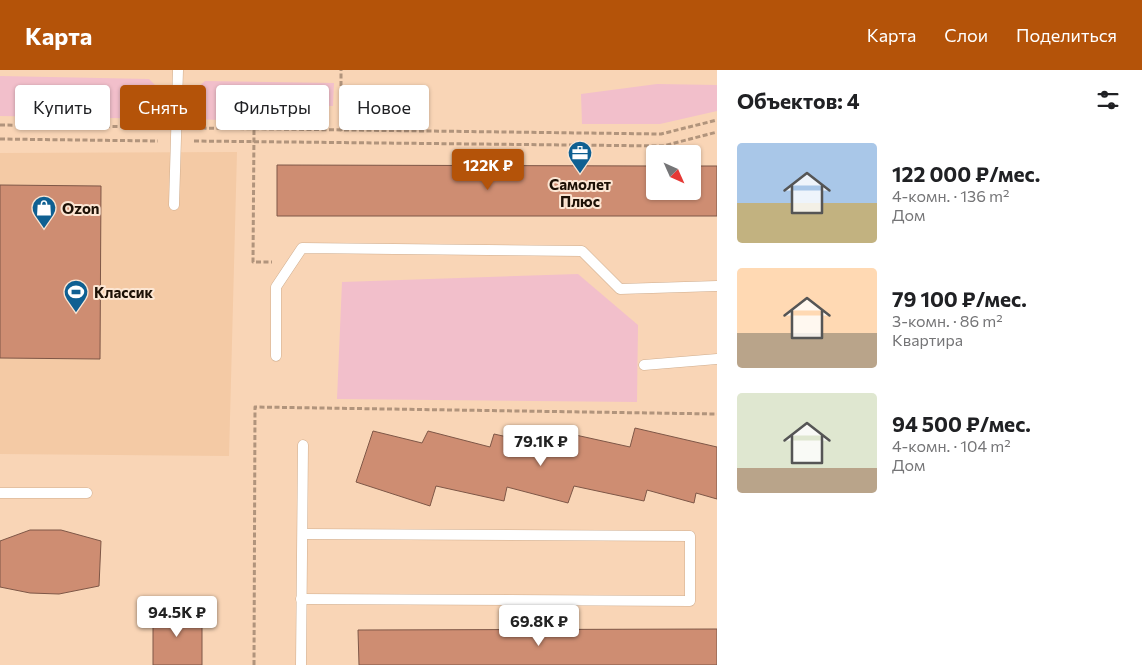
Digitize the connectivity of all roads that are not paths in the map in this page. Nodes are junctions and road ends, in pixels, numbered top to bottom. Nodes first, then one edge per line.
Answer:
1 (178, 70) edge
2 (174, 205) dead end
3 (717, 286) edge
4 (276, 356) dead end
5 (717, 359) edge
6 (644, 365) dead end
7 (302, 445) dead end
8 (0, 493) edge
9 (88, 493) dead end
10 (303, 534) junction
11 (301, 599) junction
12 (301, 665) edge

1 - 2 lane
3 - 4 lane
5 - 6 lane
7 - 10 lane
8 - 9 lane
10 - 11 lane
10 - 11 lane
11 - 12 lane

